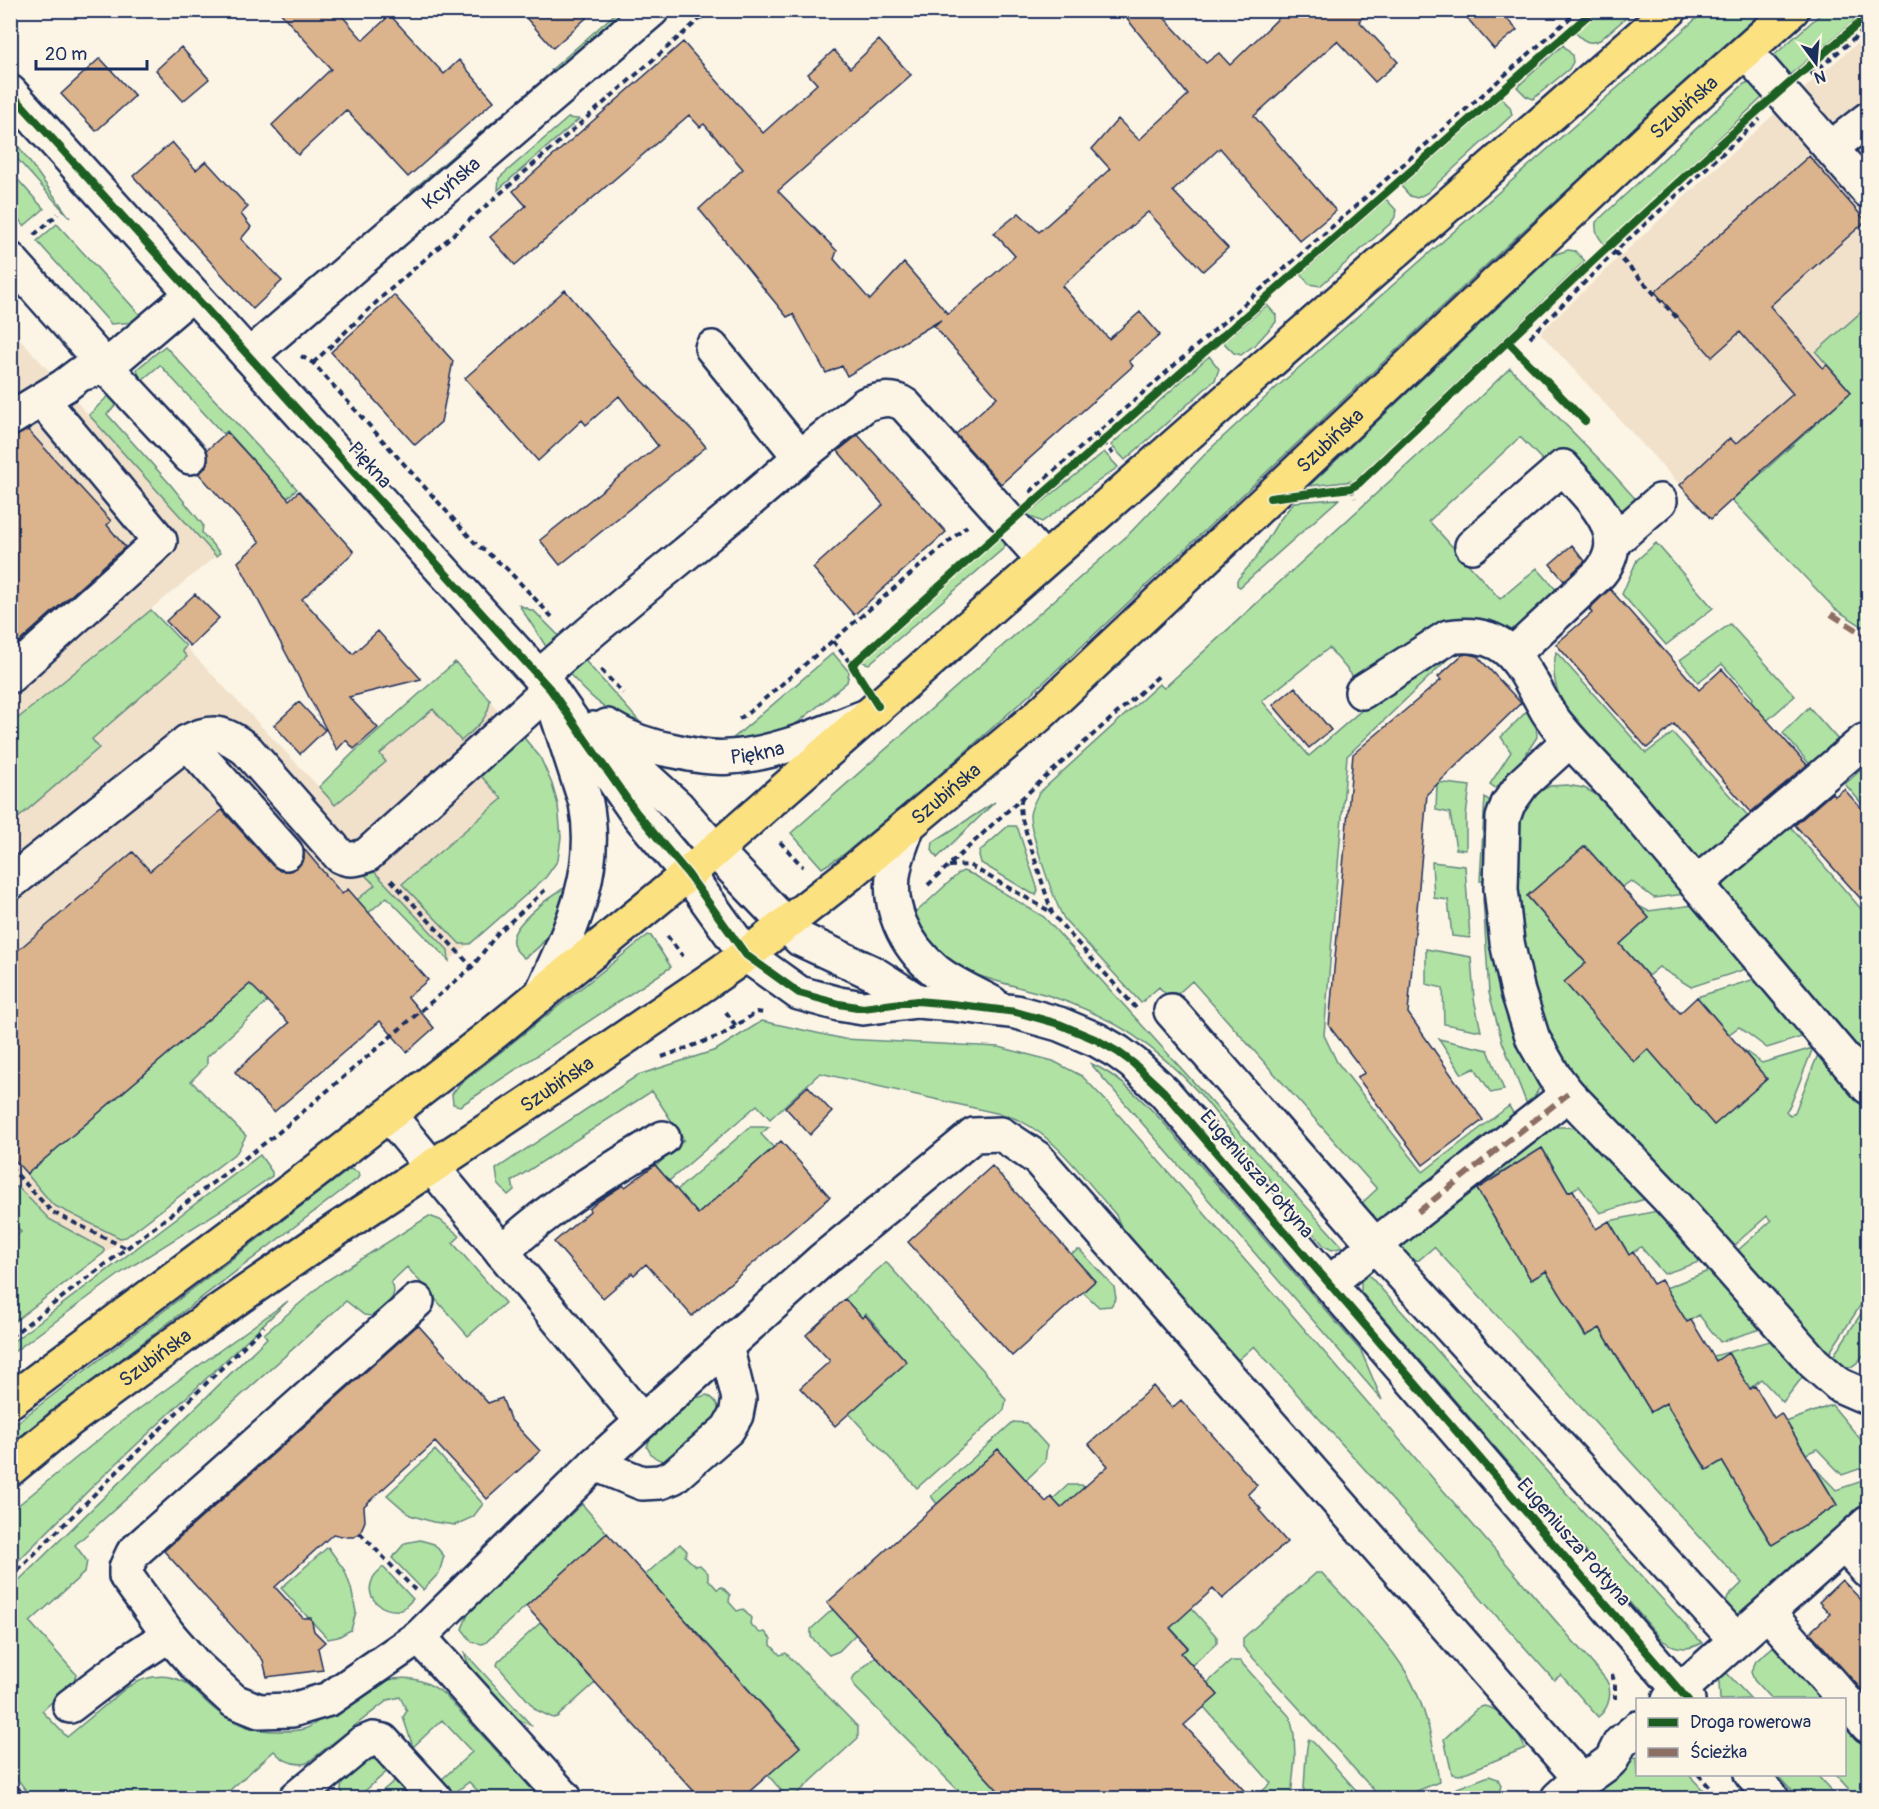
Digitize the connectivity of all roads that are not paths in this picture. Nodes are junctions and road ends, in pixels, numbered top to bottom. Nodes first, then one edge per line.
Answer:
1 (652, 10) edge
2 (1670, 10) edge
3 (1792, 10) edge
4 (1746, 52) junction
5 (10, 92) edge
6 (1869, 119) edge
7 (1832, 148) junction
8 (1869, 191) edge
9 (10, 259) edge
10 (192, 294) junction
11 (259, 348) junction
12 (711, 348) dead end
13 (106, 367) junction
14 (42, 400) junction
15 (10, 419) edge
16 (190, 457) dead end
17 (800, 457) junction
18 (1660, 501) dead end
19 (1612, 543) junction
20 (1472, 546) dead end
21 (1044, 560) junction
22 (1513, 654) junction
23 (10, 676) edge
24 (544, 683) junction
25 (1362, 692) dead end
26 (873, 711) junction
27 (1570, 740) junction
28 (1864, 741) dead end
29 (187, 742) junction
30 (908, 825) junction
31 (714, 849) junction
32 (286, 853) dead end
33 (688, 874) junction
34 (16, 878) edge
35 (1696, 884) junction
36 (784, 924) junction
37 (746, 955) junction
38 (541, 995) junction
39 (916, 1001) junction
40 (1007, 1011) junction
41 (1171, 1011) dead end
42 (1869, 1087) edge
43 (1568, 1094) junction
44 (389, 1115) junction
45 (663, 1138) dead end
46 (431, 1168) junction
47 (1375, 1245) junction
48 (502, 1252) junction
49 (1330, 1283) junction
50 (417, 1301) dead end
51 (726, 1346) junction
52 (1866, 1394) edge
53 (10, 1401) edge
54 (642, 1421) junction
55 (596, 1464) junction
56 (10, 1469) edge
57 (1869, 1523) edge
58 (1844, 1545) junction
59 (1869, 1571) edge
60 (1767, 1612) junction
61 (169, 1635) junction
62 (419, 1637) junction
63 (1736, 1640) junction
64 (1679, 1696) edge
65 (1844, 1698) edge
66 (1846, 1700) edge
67 (69, 1706) dead end
68 (1869, 1726) edge
69 (1629, 1735) edge
70 (1569, 1788) edge
71 (296, 1798) edge
72 (435, 1798) edge
73 (565, 1798) edge

1 - 11 street, Kcyńska
2 - 21 main road
3 - 4 main road, Szubińska
4 - 7 street
4 - 30 main road, Szubińska
5 - 10 street, Piękna
6 - 7 street
7 - 8 street
9 - 13 street
10 - 11 street, Piękna
10 - 13 street
11 - 24 street, Piękna
12 - 17 street
13 - 14 street
13 - 16 street
14 - 15 street
14 - 23 street
17 - 21 street
17 - 24 street
18 - 19 street
19 - 20 street
19 - 22 street
21 - 26 main road
22 - 25 street
22 - 27 street
24 - 26 street, Piękna
24 - 29 street
24 - 31 street, Piękna
24 - 33 street, Piękna
24 - 38 street, Piękna
26 - 31 main road
27 - 35 street
27 - 43 street
28 - 35 street
29 - 32 street
29 - 34 street
30 - 36 main road, Szubińska
30 - 40 street, Eugeniusza Połtyna
31 - 33 main road
31 - 36 street, Piękna
33 - 37 street, Eugeniusza Połtyna
33 - 38 main road
35 - 42 street
36 - 37 main road, Szubińska
36 - 39 street, Eugeniusza Połtyna
37 - 39 street, Eugeniusza Połtyna
37 - 46 main road, Szubińska
38 - 44 main road
39 - 40 street, Eugeniusza Połtyna
40 - 49 street, Eugeniusza Połtyna
41 - 47 street
43 - 47 street
43 - 52 street
44 - 46 street
44 - 53 main road
45 - 48 street
46 - 48 street
46 - 56 main road, Szubińska
47 - 49 street
47 - 63 street
48 - 54 street
49 - 64 street, Eugeniusza Połtyna
50 - 61 street
51 - 54 street
51 - 55 street
51 - 70 street
54 - 55 street
55 - 62 street
57 - 58 street
58 - 59 street
58 - 60 street
60 - 63 street
60 - 65 street
61 - 62 street
61 - 67 street
62 - 73 street
63 - 64 street
66 - 68 street
69 - 70 street
71 - 72 street

